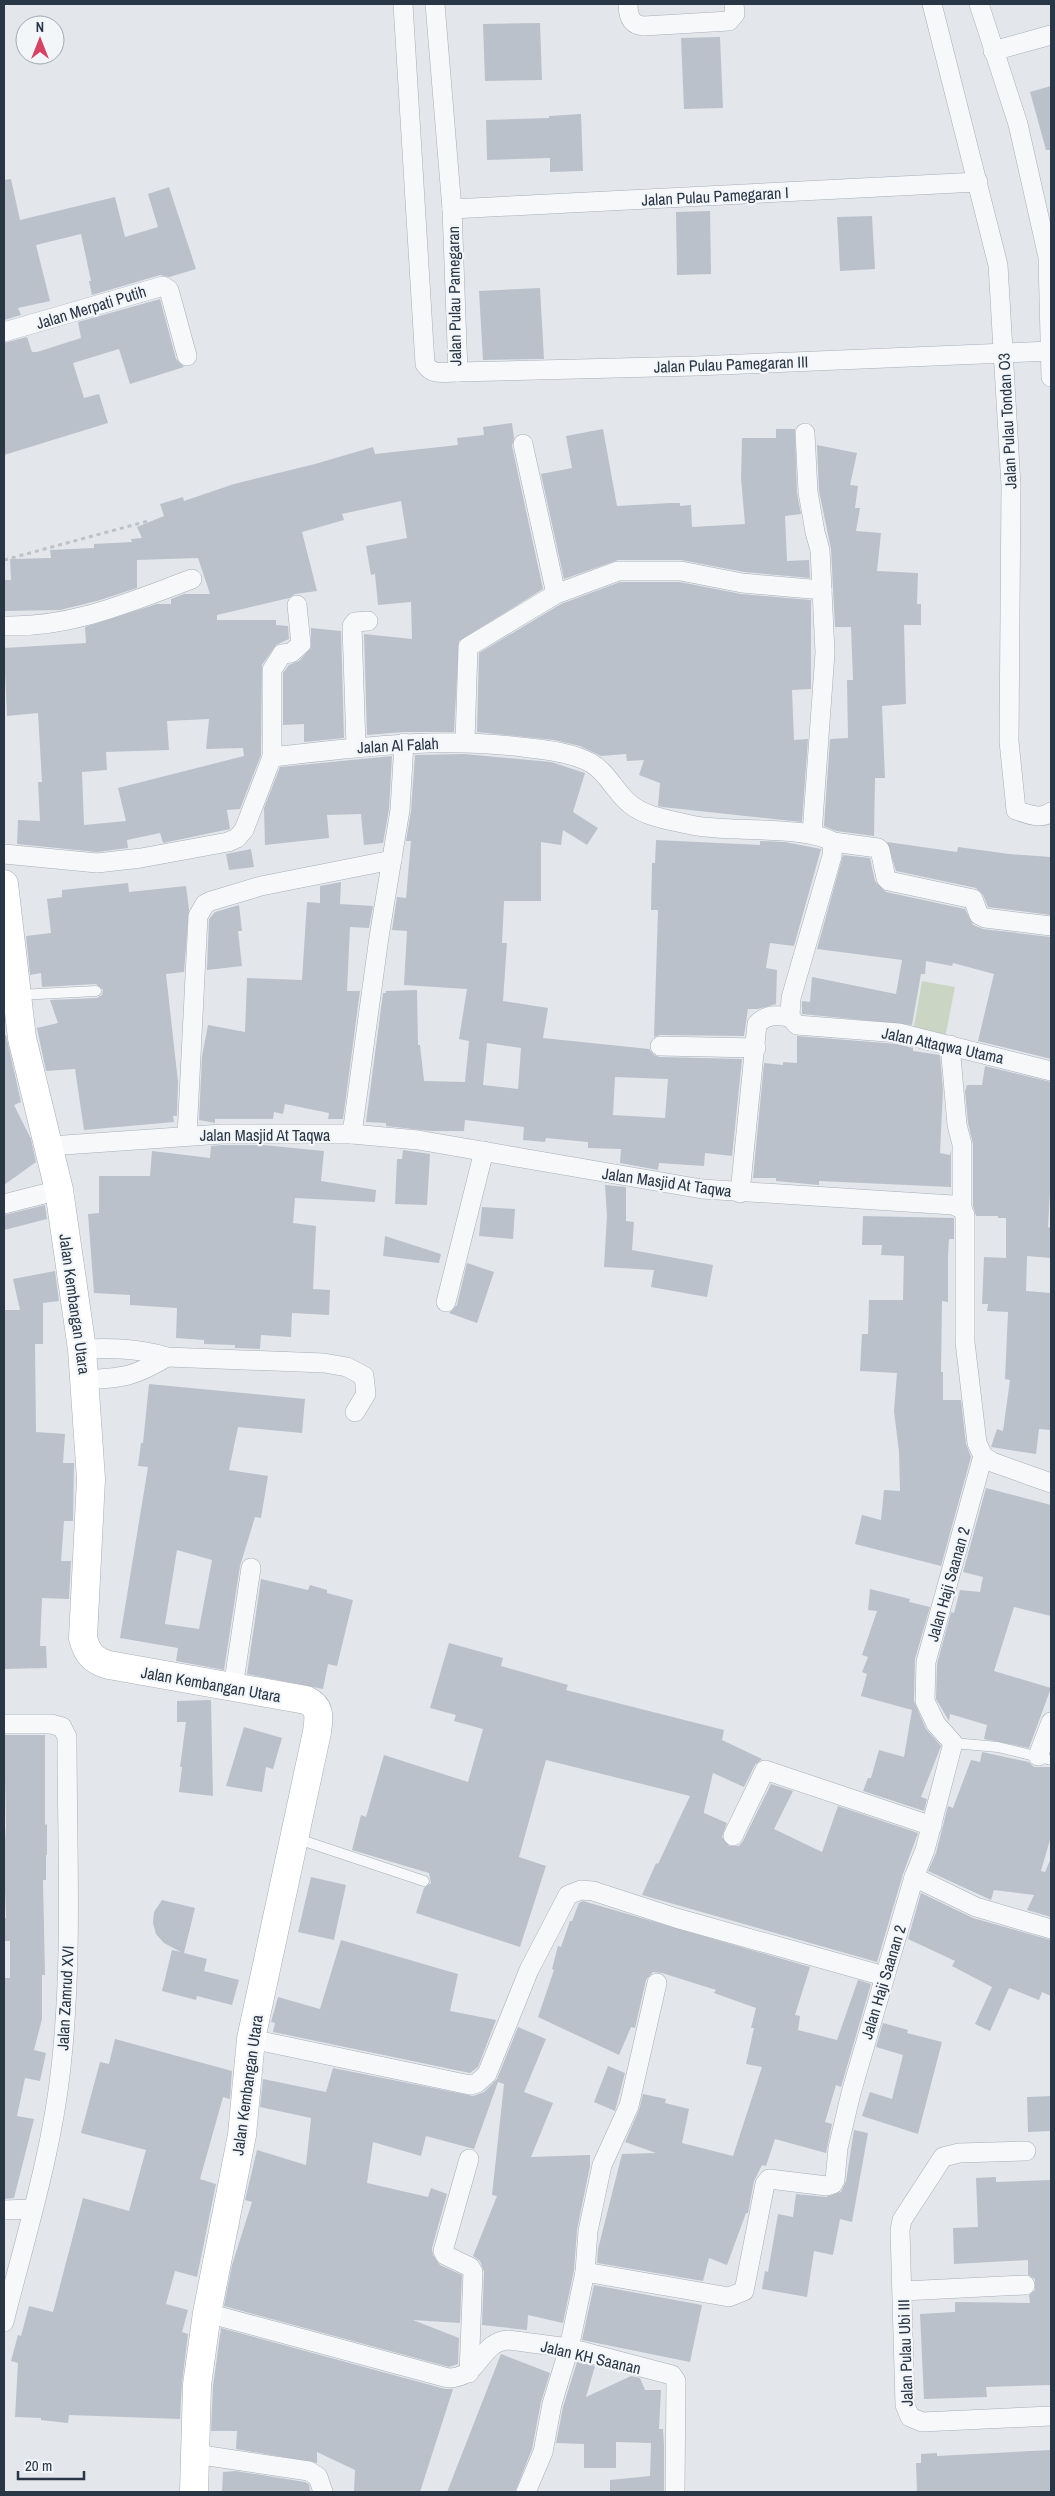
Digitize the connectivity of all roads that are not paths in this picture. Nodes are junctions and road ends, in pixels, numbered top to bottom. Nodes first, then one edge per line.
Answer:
1 (403, 4) edge
2 (435, 4) edge
3 (628, 4) edge
4 (734, 4) edge
5 (932, 4) edge
6 (979, 4) edge
7 (1051, 34) edge
8 (993, 51) junction
9 (978, 182) junction
10 (452, 209) junction
11 (4, 332) edge
12 (1051, 351) edge
13 (1003, 353) junction
14 (187, 356) dead end
15 (458, 372) junction
16 (1051, 377) edge
17 (805, 433) dead end
18 (522, 444) dead end
19 (192, 578) dead end
20 (822, 590) junction
21 (556, 594) junction
22 (296, 604) dead end
23 (368, 621) dead end
24 (4, 626) edge
25 (465, 742) junction
26 (404, 743) junction
27 (356, 746) junction
28 (272, 757) junction
29 (1051, 812) edge
30 (823, 838) junction
31 (4, 854) edge
32 (392, 860) junction
33 (4, 884) edge
34 (1051, 926) edge
35 (96, 990) dead end
36 (16, 995) junction
37 (790, 1017) junction
38 (950, 1045) junction
39 (660, 1046) dead end
40 (756, 1048) junction
41 (1051, 1071) edge
42 (352, 1134) junction
43 (187, 1136) junction
44 (50, 1146) junction
45 (484, 1152) junction
46 (59, 1190) junction
47 (740, 1192) junction
48 (4, 1204) edge
49 (962, 1209) junction
50 (446, 1302) dead end
51 (82, 1349) junction
52 (167, 1358) junction
53 (85, 1380) junction
54 (355, 1412) dead end
55 (983, 1456) junction
56 (1051, 1483) edge
57 (251, 1568) dead end
58 (233, 1688) junction
59 (1051, 1722) edge
60 (4, 1724) edge
61 (953, 1743) junction
62 (1045, 1758) edge
63 (932, 1826) junction
64 (733, 1836) dead end
65 (294, 1838) junction
66 (914, 1877) junction
67 (424, 1881) dead end
68 (1051, 1929) edge
69 (884, 1976) junction
70 (657, 1983) dead end
71 (251, 2039) junction
72 (1026, 2152) dead end
73 (469, 2159) dead end
74 (32, 2209) junction
75 (4, 2210) edge
76 (585, 2272) junction
77 (1025, 2285) dead end
78 (903, 2291) junction
79 (207, 2313) junction
80 (4, 2322) edge
81 (569, 2348) junction
82 (469, 2373) junction
83 (1051, 2416) edge
84 (195, 2454) junction
85 (194, 2492) edge
86 (323, 2492) edge
87 (526, 2492) edge
88 (675, 2492) edge

1 - 15 street, Jalan Pulau Pamegaran
2 - 10 street, Jalan Pulau Pamegaran
3 - 4 street
5 - 9 street, Jalan Pulau Tondan O3
6 - 8 street
7 - 8 street
8 - 12 street
9 - 10 street, Jalan Pulau Pamegaran I
9 - 13 street, Jalan Pulau Tondan O3
10 - 15 street, Jalan Pulau Pamegaran
11 - 14 street, Jalan Merpati Putih
12 - 13 street, Jalan Pulau Pamegaran III
12 - 16 street
13 - 15 street, Jalan Pulau Pamegaran III
13 - 29 street, Jalan Pulau Tondan O3
17 - 20 street
18 - 21 street
19 - 24 street
20 - 21 street
20 - 30 street
21 - 25 street
22 - 28 street
23 - 27 street
25 - 26 street, Jalan Al Falah
25 - 30 street, Jalan Al Falah
26 - 27 street, Jalan Al Falah
26 - 32 street
27 - 28 street, Jalan Al Falah
28 - 31 street
30 - 34 street, Jalan Al Falah
30 - 37 street
32 - 42 street
32 - 43 street
33 - 36 street, Jalan Kembangan Utara
35 - 36 lane
36 - 44 street, Jalan Kembangan Utara
37 - 38 street, Jalan Attaqwa Utama
37 - 40 street
38 - 41 street, Jalan Attaqwa Utama
38 - 49 street
39 - 40 street
40 - 47 street
42 - 43 street, Jalan Masjid At Taqwa
42 - 45 street, Jalan Masjid At Taqwa
43 - 44 street, Jalan Masjid At Taqwa
44 - 46 street, Jalan Kembangan Utara
45 - 47 street, Jalan Masjid At Taqwa
45 - 50 street
46 - 48 street
46 - 51 street, Jalan Kembangan Utara
47 - 49 street, Jalan Masjid At Taqwa
49 - 55 street
51 - 52 street
51 - 53 street, Jalan Kembangan Utara
52 - 53 street
52 - 54 street
53 - 58 street, Jalan Kembangan Utara
55 - 56 street
55 - 61 street, Jalan Haji Saanan 2
57 - 58 street
58 - 65 street, Jalan Kembangan Utara
59 - 62 street
60 - 74 street, Jalan Zamrud XVI
61 - 62 lane
61 - 63 street, Jalan Haji Saanan 2
63 - 64 street
63 - 66 street, Jalan Haji Saanan 2
65 - 67 lane
65 - 71 street, Jalan Kembangan Utara
66 - 68 street
66 - 69 street, Jalan Haji Saanan 2
69 - 71 street
69 - 76 street, Jalan Haji Saanan 2
70 - 76 street
71 - 79 street, Jalan Kembangan Utara
72 - 78 street, Jalan Pulau Ubi III
73 - 82 street
74 - 75 street
74 - 80 street, Jalan Zamrud XVI
76 - 81 street
77 - 78 street
78 - 83 street, Jalan Pulau Ubi III
79 - 82 street
79 - 84 street, Jalan Kembangan Utara
81 - 82 street, Jalan KH Saanan
81 - 87 street
81 - 88 street, Jalan KH Saanan
84 - 85 street, Jalan Kembangan Utara
84 - 86 street

